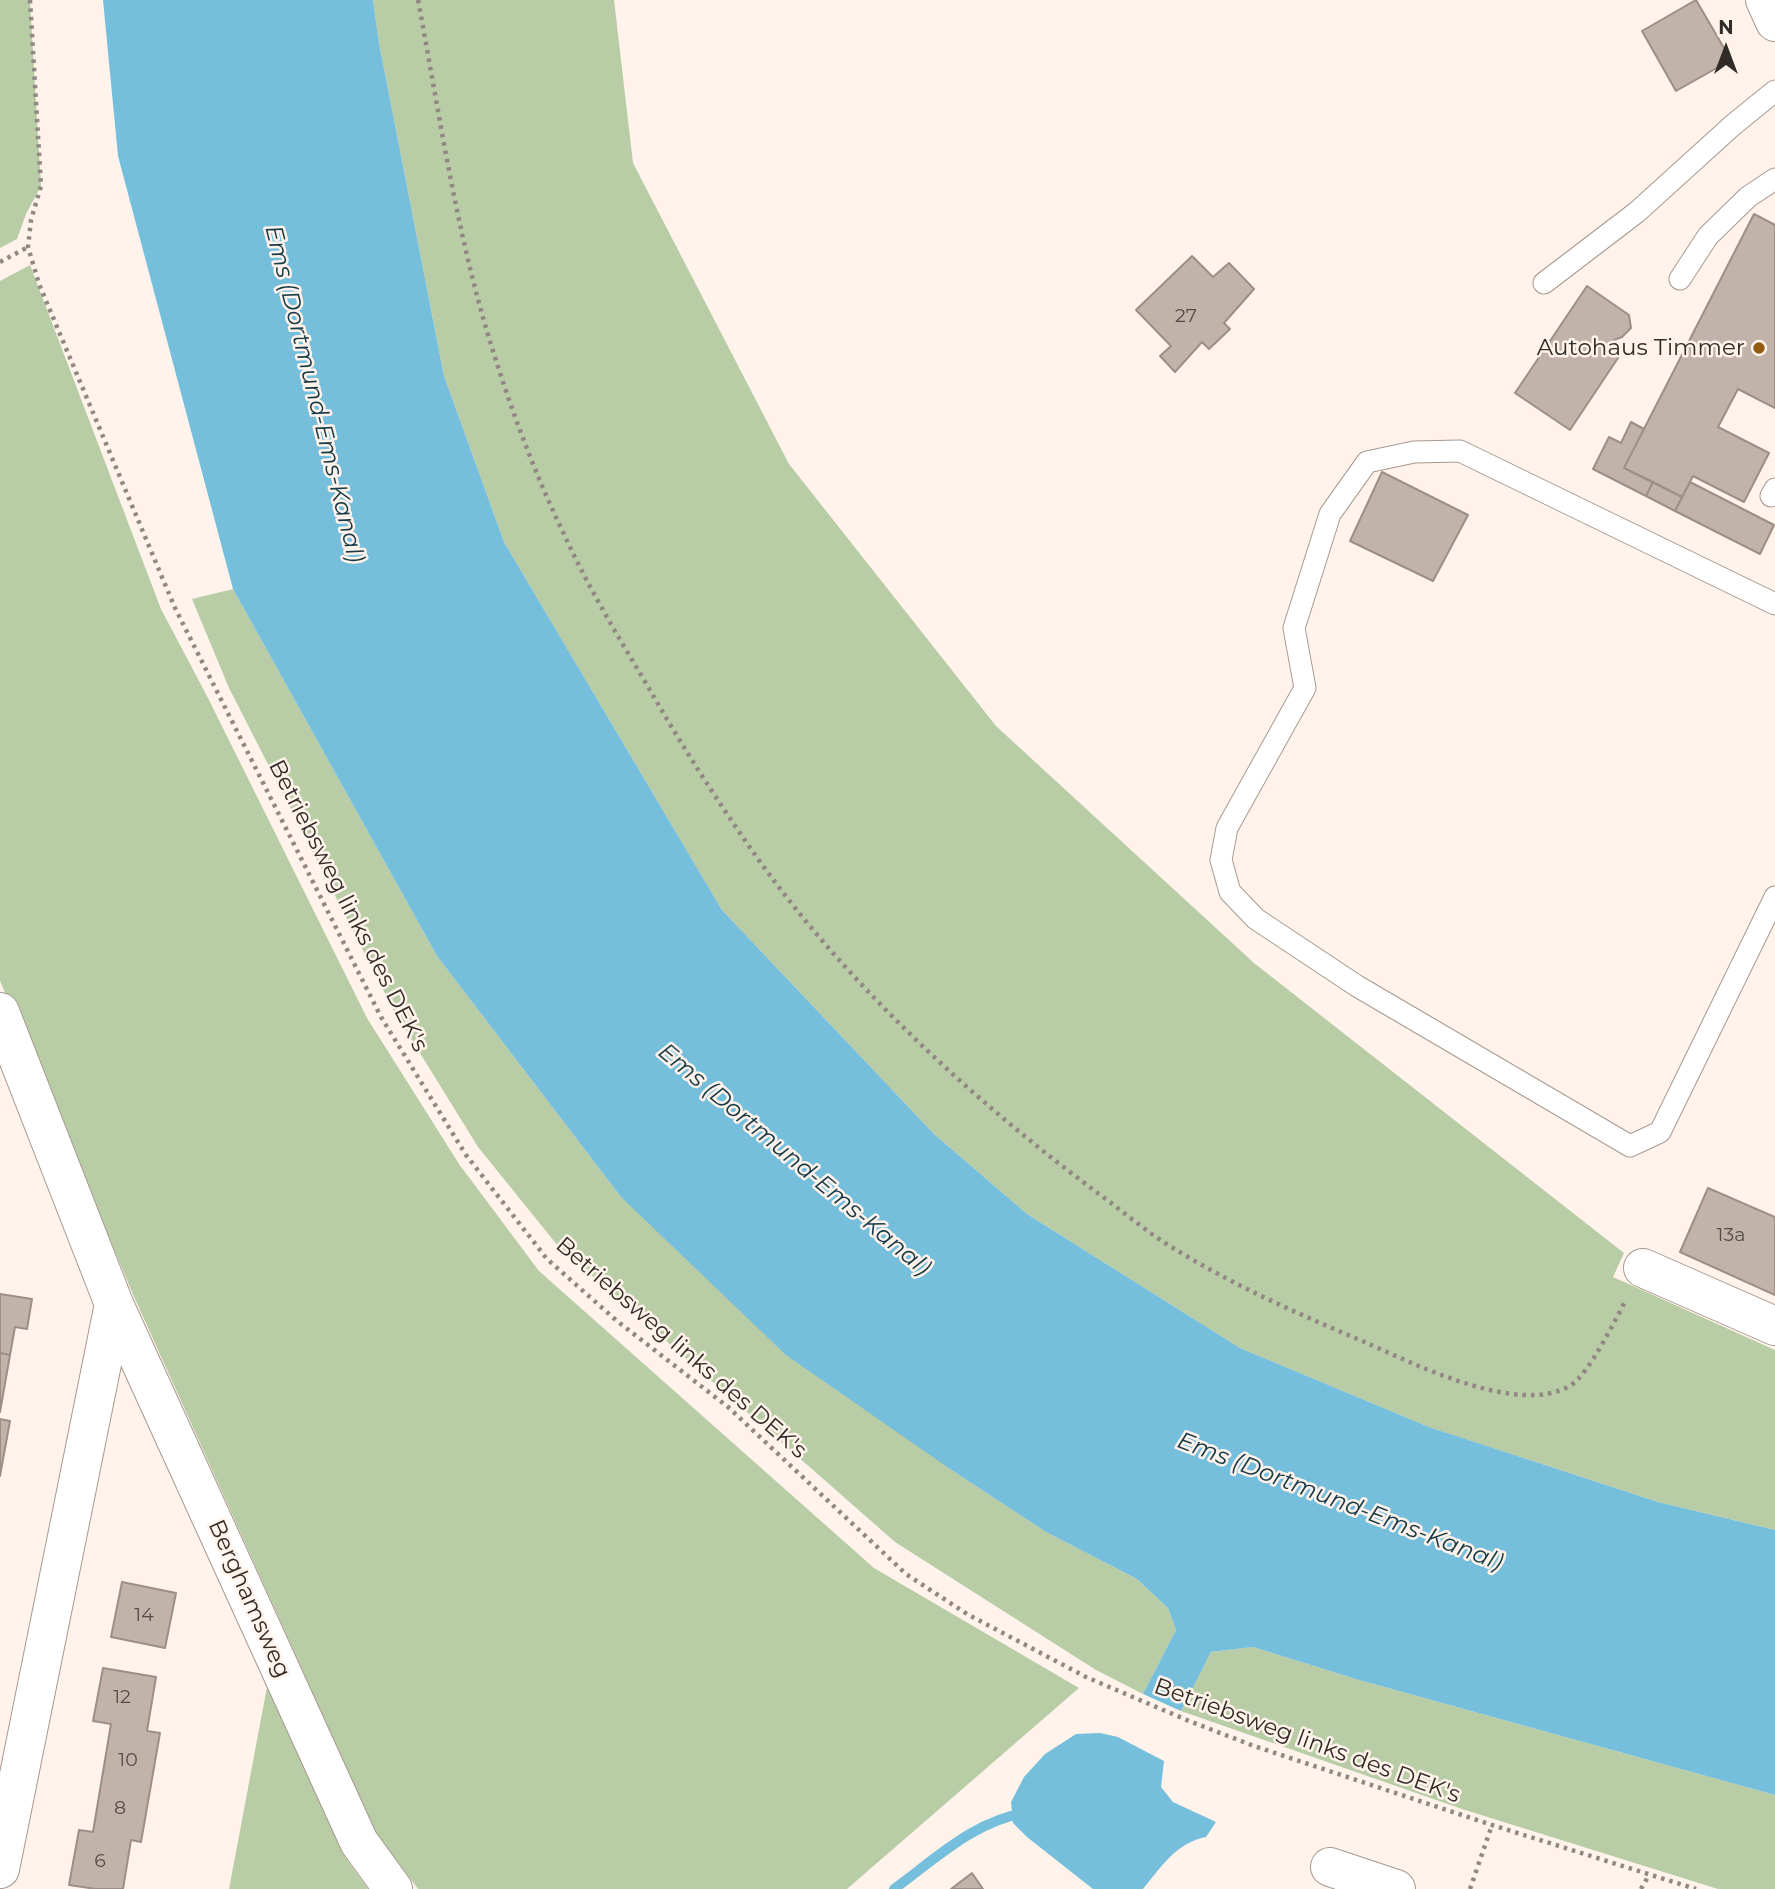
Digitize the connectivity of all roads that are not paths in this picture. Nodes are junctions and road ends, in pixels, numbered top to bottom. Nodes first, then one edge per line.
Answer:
1 (1765, 0) edge
2 (1775, 22) edge
3 (1775, 91) edge
4 (1775, 179) edge
5 (1680, 279) dead end
6 (1544, 283) dead end
7 (1775, 604) edge
8 (1775, 897) edge
9 (0, 1012) edge
10 (1643, 1268) road end
11 (114, 1304) junction
12 (1775, 1326) edge
13 (10, 1761) edge
14 (1330, 1867) dead end
15 (0, 1868) edge
16 (393, 1889) edge
17 (1396, 1889) edge

1 - 2 street
3 - 6 lane
4 - 5 lane
7 - 8 lane
9 - 11 street, Berghamsweg
10 - 12 street
11 - 13 street
11 - 16 street, Berghamsweg
13 - 15 street
14 - 17 street

